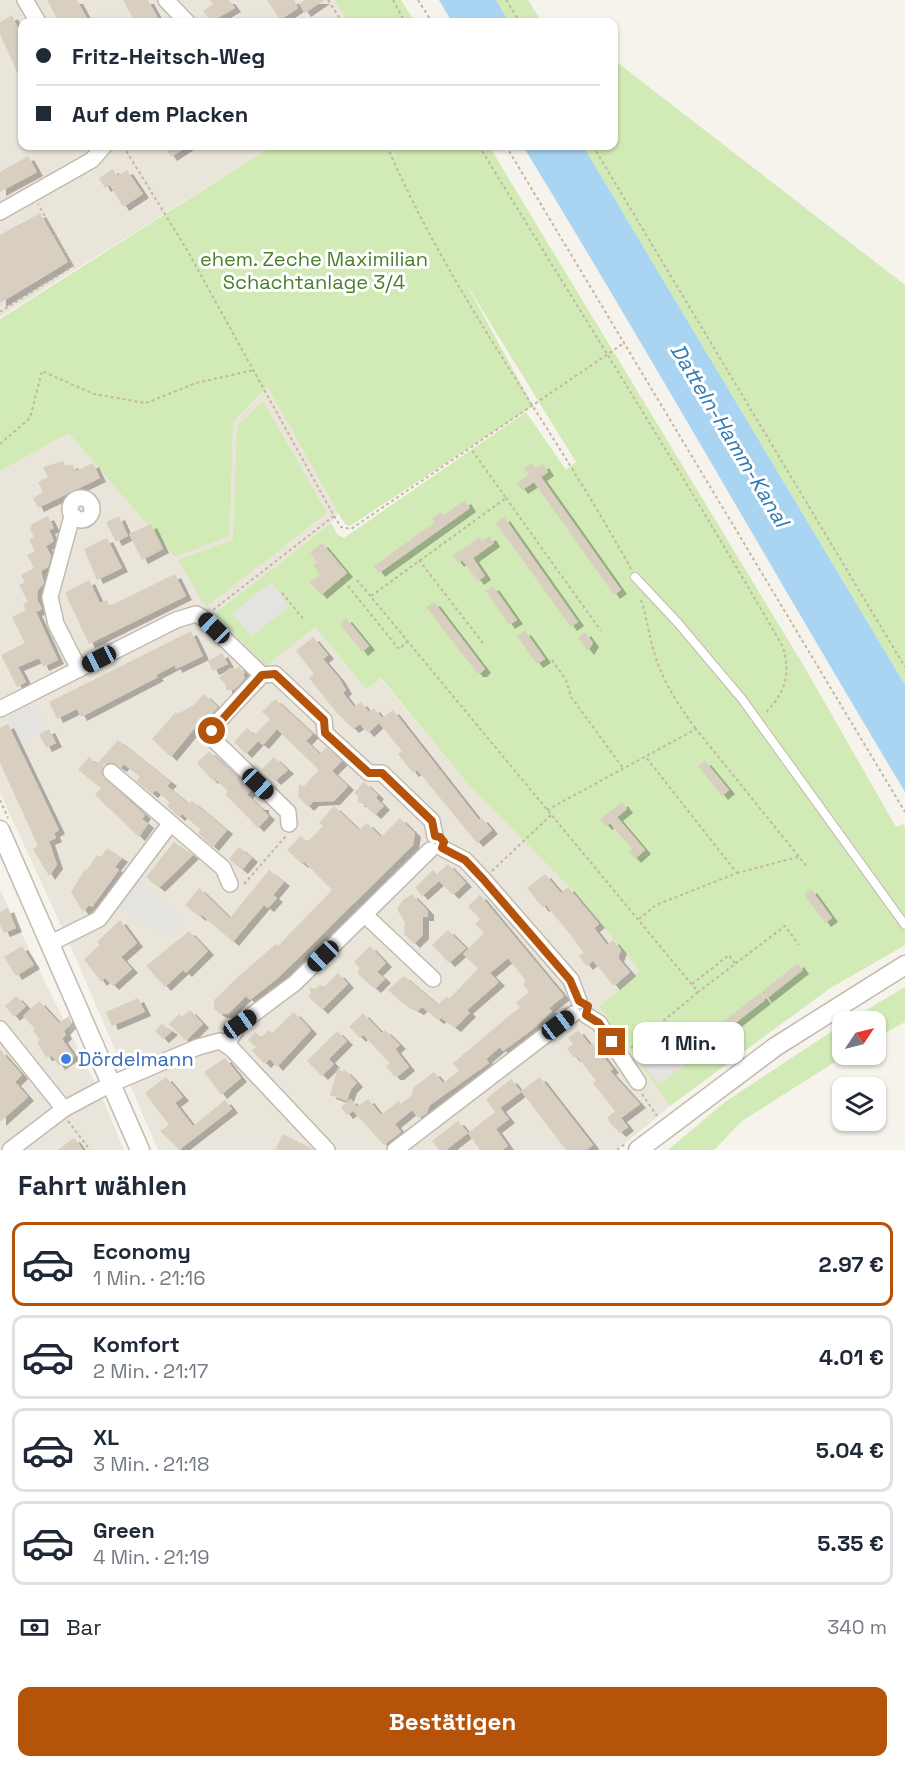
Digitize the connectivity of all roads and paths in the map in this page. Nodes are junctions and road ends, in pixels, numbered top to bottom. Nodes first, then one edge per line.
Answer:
1 (25, 0) edge
2 (166, 0) edge
3 (328, 0) edge
4 (393, 0) edge
5 (418, 0) edge
6 (506, 0) edge
7 (36, 18) edge
8 (183, 18) edge
9 (339, 18) edge
10 (403, 18) edge
11 (429, 18) edge
12 (517, 18) edge
13 (101, 150) edge
14 (125, 150) edge
15 (389, 150) edge
16 (481, 150) edge
17 (508, 150) edge
18 (595, 150) edge
19 (32, 194) junction
20 (0, 212) edge
21 (0, 312) edge
22 (624, 343) junction
23 (609, 353) junction
24 (254, 370) junction
25 (532, 406) junction
26 (0, 444) edge
27 (471, 448) junction
28 (506, 498) junction
29 (334, 516) junction
30 (75, 517) dead end
31 (419, 560) junction
32 (635, 578) junction
33 (357, 580) dead end
34 (348, 586) dead end
35 (282, 593) dead end
36 (371, 596) junction
37 (203, 618) junction
38 (305, 621) dead end
39 (601, 631) dead end
40 (407, 642) junction
41 (483, 643) dead end
42 (552, 660) dead end
43 (905, 667) edge
44 (79, 669) junction
45 (262, 675) junction
46 (0, 709) edge
47 (758, 720) junction
48 (696, 729) junction
49 (645, 756) junction
50 (622, 768) junction
51 (111, 772) dead end
52 (547, 810) junction
53 (905, 812) edge
54 (551, 815) junction
55 (170, 824) junction
56 (289, 824) joint
57 (0, 830) edge
58 (436, 845) junction
59 (799, 857) junction
60 (808, 868) dead end
61 (736, 873) junction
62 (483, 879) junction
63 (230, 884) joint
64 (365, 915) junction
65 (639, 919) junction
66 (905, 925) edge
67 (51, 944) junction
68 (799, 945) dead end
69 (735, 963) junction
70 (905, 965) edge
71 (433, 979) dead end
72 (692, 984) junction
73 (698, 992) junction
74 (579, 1010) junction
75 (656, 1027) junction
76 (0, 1029) edge
77 (227, 1044) junction
78 (676, 1053) dead end
79 (621, 1056) junction
80 (638, 1082) joint
81 (111, 1084) junction
82 (62, 1110) junction
83 (659, 1119) dead end
84 (10, 1150) edge
85 (90, 1150) edge
86 (140, 1150) edge
87 (327, 1150) edge
88 (395, 1150) edge
89 (638, 1150) edge

1 - 7 street
2 - 8 street
3 - 9 path
4 - 10 path
5 - 11 path
6 - 12 path
13 - 19 street
14 - 24 path
15 - 25 path
16 - 23 path
17 - 22 path
18 - 43 path
19 - 20 street
19 - 21 path
22 - 23 path
22 - 53 path
23 - 25 path
23 - 47 path
24 - 26 path
24 - 29 path
25 - 27 path
25 - 32 path
27 - 28 path
27 - 29 path
28 - 31 path
28 - 39 path
29 - 37 path
30 - 44 street
31 - 36 path
31 - 41 path
32 - 47 lane
32 - 48 path
33 - 36 path
34 - 40 path
35 - 38 path
36 - 40 path
37 - 44 street
37 - 45 street
40 - 52 path
42 - 50 path
44 - 46 street
45 - 56 street
45 - 58 street
47 - 66 lane
48 - 49 path
48 - 59 path
49 - 50 path
49 - 61 path
50 - 52 path
51 - 55 street
52 - 54 path
54 - 62 path
54 - 65 path
55 - 63 street
55 - 67 street
56 - 63 path
57 - 67 street
58 - 62 street
58 - 64 street
59 - 60 path
59 - 61 path
61 - 65 path
62 - 74 street
64 - 71 street
64 - 77 street
65 - 72 path
67 - 81 street
68 - 69 path
69 - 72 path
69 - 73 path
70 - 89 street
72 - 73 path
73 - 75 path
74 - 79 street
74 - 88 street
75 - 78 path
75 - 79 path
76 - 82 street
77 - 81 street
77 - 87 street
79 - 80 street
80 - 83 path
81 - 82 street
81 - 86 street
82 - 84 street
82 - 85 path

